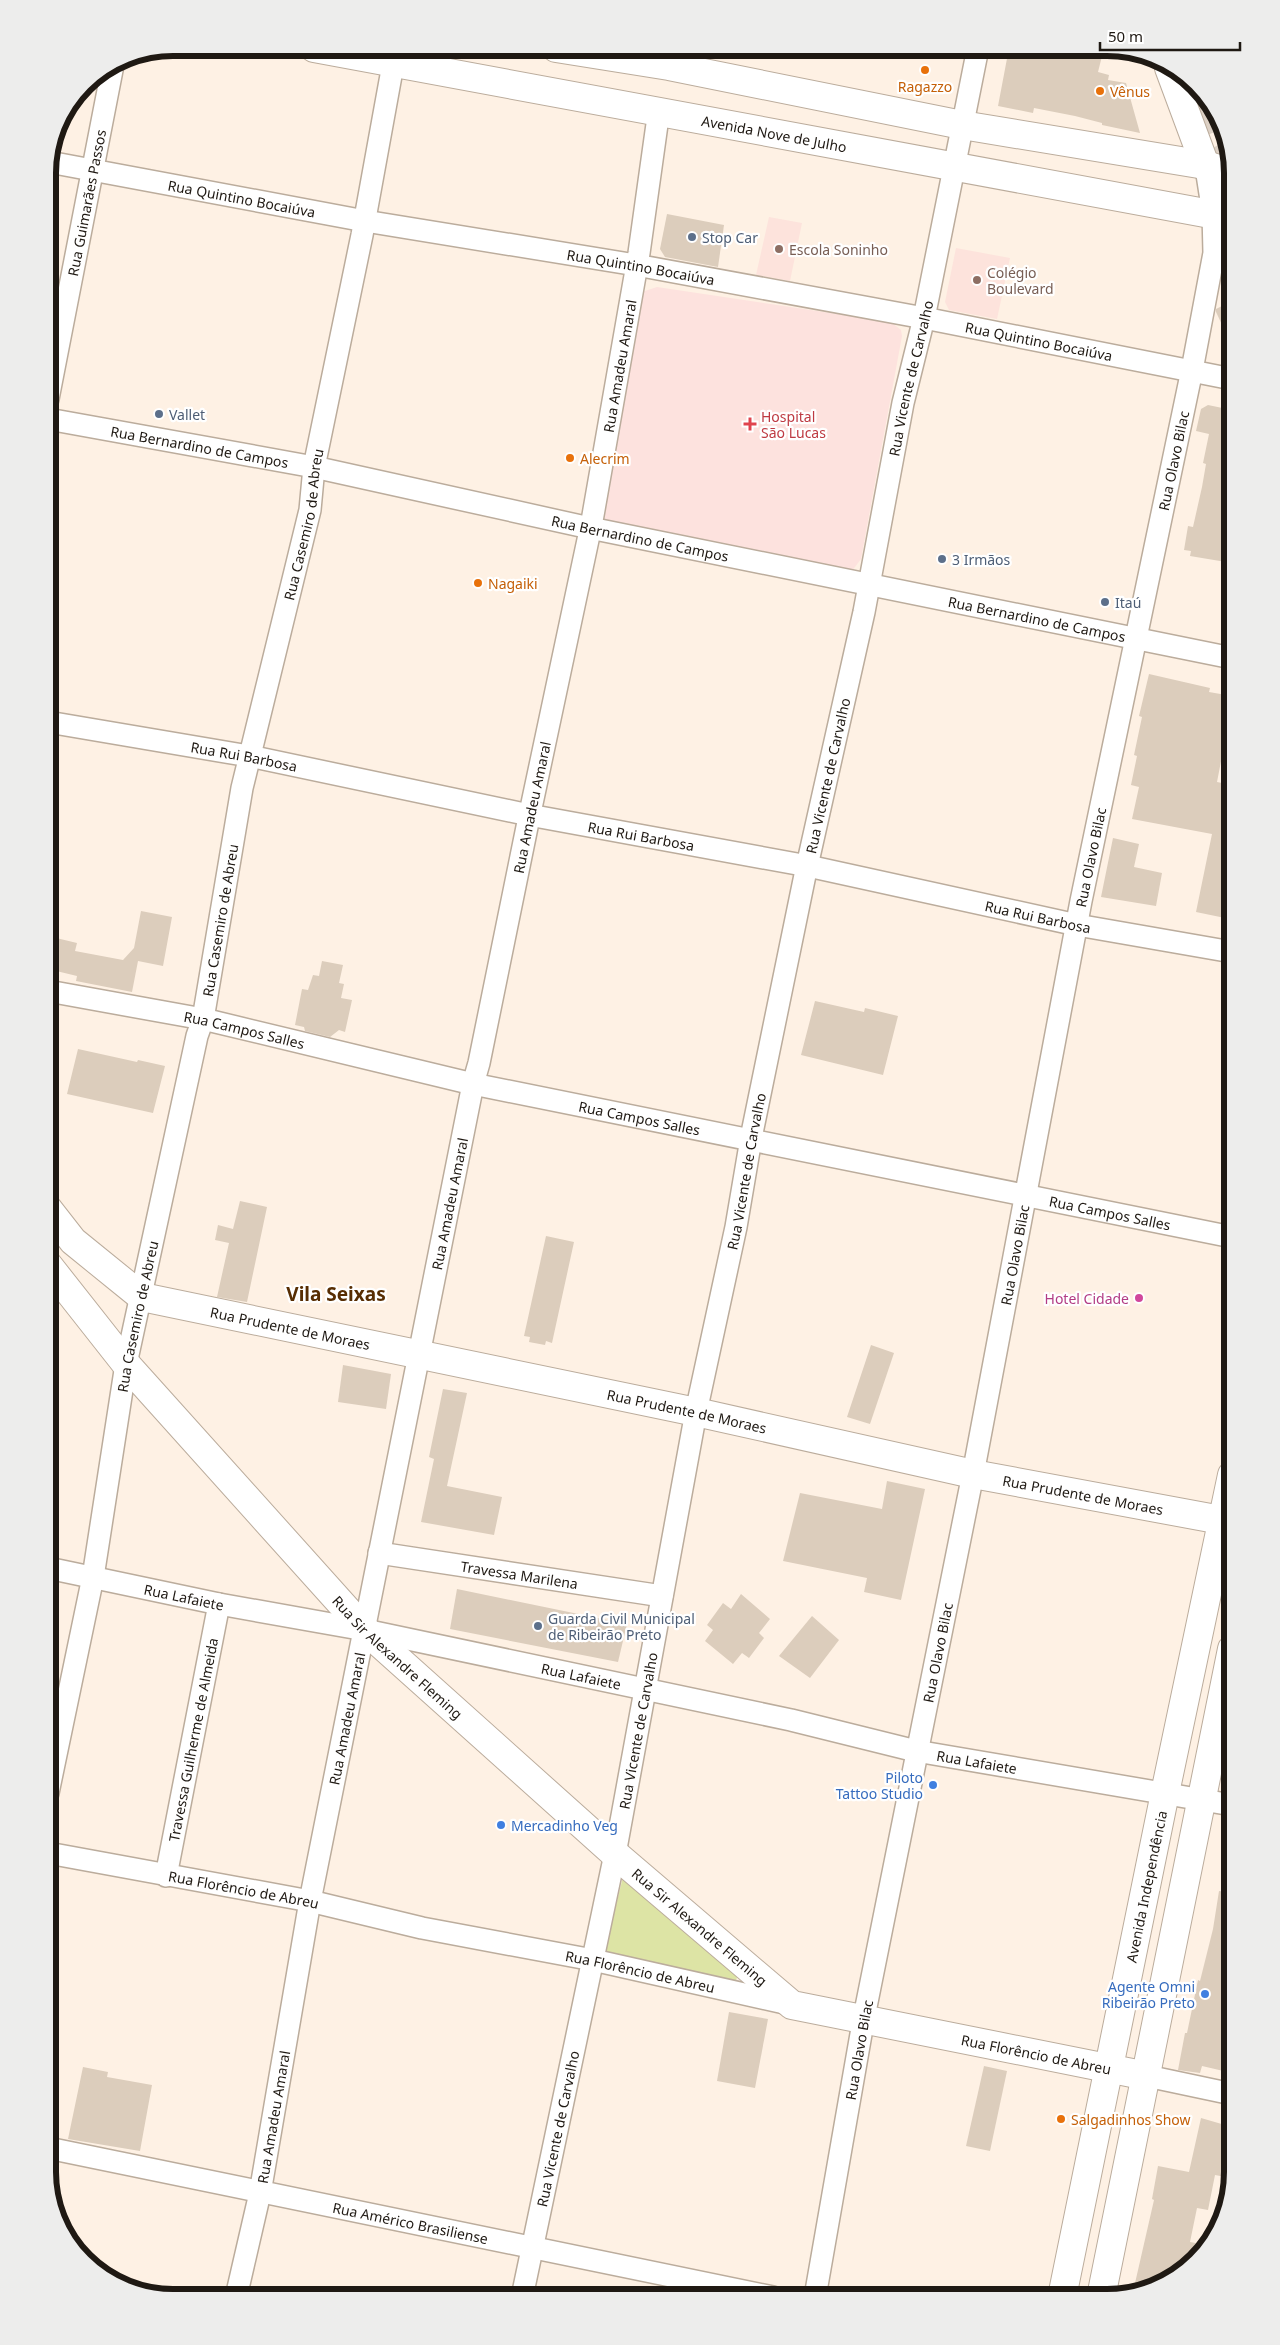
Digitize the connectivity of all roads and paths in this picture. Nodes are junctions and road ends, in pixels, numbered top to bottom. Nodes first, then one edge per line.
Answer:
1 (395, 56) edge
2 (400, 56) edge
3 (658, 56) edge
4 (976, 56) edge
5 (671, 57) edge
6 (111, 74) edge
7 (1172, 76) edge
8 (659, 110) junction
9 (962, 125) junction
10 (56, 163) edge
11 (955, 165) junction
12 (1205, 165) junction
13 (92, 170) junction
14 (1224, 171) edge
15 (1224, 208) edge
16 (1224, 212) edge
17 (1224, 219) edge
18 (365, 221) junction
19 (636, 265) junction
20 (924, 318) junction
21 (56, 357) edge
22 (1192, 370) junction
23 (1224, 377) edge
24 (56, 420) edge
25 (314, 467) junction
26 (590, 528) junction
27 (869, 585) junction
28 (1136, 639) junction
29 (1224, 656) edge
30 (56, 723) edge
31 (249, 756) junction
32 (529, 815) junction
33 (808, 866) junction
34 (1077, 925) junction
35 (1224, 951) edge
36 (56, 992) edge
37 (203, 1019) junction
38 (473, 1084) junction
39 (751, 1138) junction
40 (1026, 1194) junction
41 (56, 1219) edge
42 (1224, 1235) edge
43 (73, 1241) junction
44 (56, 1252) edge
45 (56, 1275) edge
46 (142, 1297) junction
47 (418, 1356) junction
48 (126, 1364) junction
49 (696, 1412) junction
50 (973, 1474) junction
51 (1224, 1520) edge
52 (1224, 1538) edge
53 (379, 1554) junction
54 (56, 1570) edge
55 (93, 1577) junction
56 (662, 1596) junction
57 (219, 1604) junction
58 (365, 1630) junction
59 (644, 1688) junction
60 (1224, 1688) edge
61 (56, 1723) edge
62 (916, 1751) junction
63 (1165, 1792) junction
64 (1201, 1799) junction
65 (1224, 1803) edge
66 (56, 1854) edge
67 (615, 1854) junction
68 (166, 1876) junction
69 (310, 1901) junction
70 (592, 1960) junction
71 (792, 2005) junction
72 (864, 2018) junction
73 (1109, 2069) junction
74 (1147, 2076) junction
75 (1224, 2092) edge
76 (56, 2150) edge
77 (260, 2193) junction
78 (532, 2247) junction
79 (238, 2289) edge
80 (524, 2289) edge
81 (734, 2289) edge
82 (816, 2289) edge
83 (1064, 2289) edge
84 (1103, 2289) edge

1 - 18 street, Rua Casemiro de Abreu
2 - 8 main road, Avenida Nove de Julho
3 - 5 main road
4 - 9 street, Rua Vicente de Carvalho
5 - 9 main road
6 - 13 street, Rua Guimarães Passos
7 - 12 main road
8 - 11 main road, Avenida Nove de Julho
8 - 19 street, Rua Amadeu Amaral
9 - 11 street, Rua Vicente de Carvalho
9 - 12 main road
10 - 13 street, Rua Quintino Bocaiúva
11 - 16 main road, Avenida Nove de Julho
11 - 20 street, Rua Vicente de Carvalho
12 - 14 main road
12 - 15 main road
13 - 18 street, Rua Quintino Bocaiúva
13 - 21 street, Rua Guimarães Passos
17 - 22 street, Rua Olavo Bilac
18 - 19 street, Rua Quintino Bocaiúva
18 - 25 street, Rua Casemiro de Abreu
19 - 20 street, Rua Quintino Bocaiúva
19 - 26 street, Rua Amadeu Amaral
20 - 22 street, Rua Quintino Bocaiúva
20 - 27 street, Rua Vicente de Carvalho
22 - 23 street, Rua Quintino Bocaiúva
22 - 28 street, Rua Olavo Bilac
24 - 25 street, Rua Bernardino de Campos
25 - 26 street, Rua Bernardino de Campos
25 - 31 street, Rua Casemiro de Abreu
26 - 27 street, Rua Bernardino de Campos
26 - 32 street, Rua Amadeu Amaral
27 - 28 street, Rua Bernardino de Campos
27 - 33 street, Rua Vicente de Carvalho
28 - 29 street, Rua Bernardino de Campos
28 - 34 street, Rua Olavo Bilac
30 - 31 street, Rua Rui Barbosa
31 - 32 street, Rua Rui Barbosa
31 - 37 street, Rua Casemiro de Abreu
32 - 33 street, Rua Rui Barbosa
32 - 38 street, Rua Amadeu Amaral
33 - 34 street, Rua Rui Barbosa
33 - 39 street, Rua Vicente de Carvalho
34 - 35 street, Rua Rui Barbosa
34 - 40 street, Rua Olavo Bilac
36 - 37 street, Rua Campos Salles
37 - 38 street, Rua Campos Salles
37 - 46 street, Rua Casemiro de Abreu
38 - 39 street, Rua Campos Salles
38 - 47 street, Rua Amadeu Amaral
39 - 40 street, Rua Campos Salles
39 - 49 street, Rua Vicente de Carvalho
40 - 42 street, Rua Campos Salles
40 - 50 street, Rua Olavo Bilac
41 - 43 main road
43 - 44 main road
43 - 46 main road
45 - 48 main road, Rua Sir Alexandre Fleming
46 - 47 main road, Rua Prudente de Moraes
46 - 48 street, Rua Casemiro de Abreu
47 - 49 main road, Rua Prudente de Moraes
47 - 53 street, Rua Amadeu Amaral
48 - 55 street, Rua Casemiro de Abreu
48 - 58 main road, Rua Sir Alexandre Fleming
49 - 50 main road, Rua Prudente de Moraes
49 - 56 street, Rua Vicente de Carvalho
50 - 51 main road, Rua Prudente de Moraes
50 - 62 street, Rua Olavo Bilac
52 - 63 main road, Avenida Independência
53 - 56 street, Travessa Marilena
53 - 58 street, Rua Amadeu Amaral
54 - 55 street, Rua Lafaiete
55 - 57 street, Rua Lafaiete
55 - 61 street, Rua Casemiro de Abreu
56 - 59 street, Rua Vicente de Carvalho
57 - 58 street, Rua Lafaiete
57 - 68 street, Travessa Guilherme de Almeida
58 - 59 street, Rua Lafaiete
58 - 67 main road, Rua Sir Alexandre Fleming
58 - 69 street, Rua Amadeu Amaral
59 - 62 street, Rua Lafaiete
59 - 67 street, Rua Vicente de Carvalho
60 - 64 main road
62 - 63 street, Rua Lafaiete
62 - 72 street, Rua Olavo Bilac
63 - 64 street, Rua Lafaiete
63 - 73 main road, Avenida Independência
64 - 65 street, Rua Lafaiete
64 - 74 main road
66 - 68 street, Rua Florêncio de Abreu
67 - 70 street, Rua Vicente de Carvalho
67 - 71 main road, Rua Sir Alexandre Fleming
68 - 69 street, Rua Florêncio de Abreu
69 - 70 street, Rua Florêncio de Abreu
69 - 77 street, Rua Amadeu Amaral
70 - 71 street, Rua Florêncio de Abreu
70 - 78 street, Rua Vicente de Carvalho
71 - 72 main road, Rua Florêncio de Abreu
72 - 73 main road, Rua Florêncio de Abreu
72 - 82 street, Rua Olavo Bilac
73 - 74 main road, Rua Florêncio de Abreu
73 - 83 main road, Avenida Independência
74 - 75 street, Rua Florêncio de Abreu
74 - 84 main road
76 - 77 street, Rua Américo Brasiliense
77 - 78 street, Rua Américo Brasiliense
77 - 79 street, Rua Amadeu Amaral
78 - 80 street, Rua Vicente de Carvalho
78 - 81 street, Rua Américo Brasiliense

